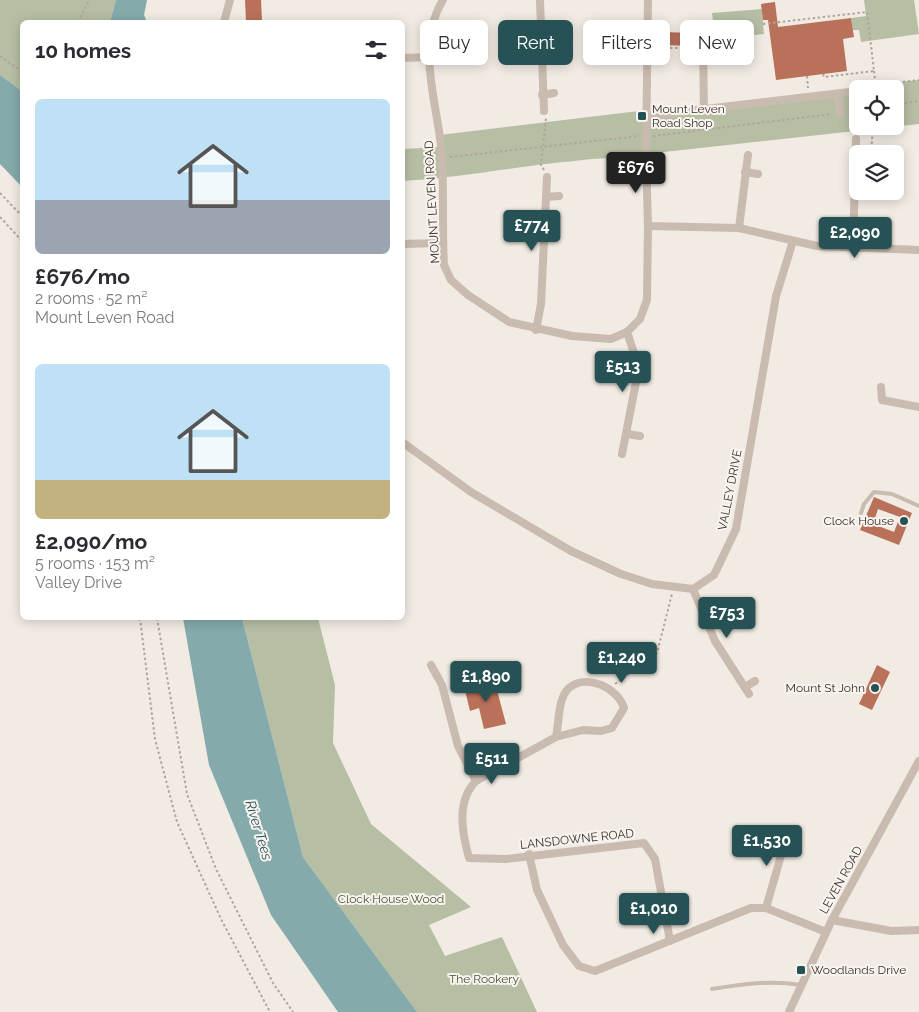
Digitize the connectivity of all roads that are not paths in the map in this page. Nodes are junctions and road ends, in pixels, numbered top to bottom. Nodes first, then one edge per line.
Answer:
1 (230, 0) edge
2 (443, 0) edge
3 (540, 0) edge
4 (648, 0) edge
5 (225, 20) edge
6 (436, 20) edge
7 (420, 57) edge
8 (405, 58) edge
9 (429, 65) edge
10 (703, 65) edge
11 (849, 92) edge
12 (554, 93) dead end
13 (837, 94) junction
14 (542, 95) junction
15 (544, 111) road end
16 (704, 111) junction
17 (841, 113) dead end
18 (647, 116) junction
19 (856, 139) dead end
20 (856, 145) edge
21 (748, 155) dead end
22 (745, 172) junction
23 (758, 174) dead end
24 (547, 178) road end
25 (559, 196) dead end
26 (546, 197) junction
27 (855, 200) edge
28 (648, 226) junction
29 (739, 228) junction
30 (793, 241) junction
31 (443, 243) junction
32 (405, 244) edge
33 (853, 248) junction
34 (919, 250) edge
35 (536, 330) junction
36 (627, 332) junction
37 (881, 387) dead end
38 (919, 407) edge
39 (627, 434) junction
40 (640, 436) dead end
41 (405, 444) edge
42 (622, 454) dead end
43 (919, 506) edge
44 (861, 513) dead end
45 (693, 589) junction
46 (425, 674) dead end
47 (755, 681) dead end
48 (556, 737) junction
49 (919, 761) edge
50 (476, 781) junction
51 (789, 831) dead end
52 (529, 854) junction
53 (766, 908) junction
54 (832, 920) junction
55 (919, 930) edge
56 (826, 932) junction
57 (670, 941) junction
58 (800, 985) junction
59 (712, 989) dead end
60 (789, 1012) edge

1 - 5 street
2 - 6 street, MOUNT LEVEN ROAD
3 - 14 street
4 - 18 street
7 - 8 street
9 - 31 street, MOUNT LEVEN ROAD
10 - 16 street
11 - 13 street
12 - 14 street
13 - 16 street
13 - 17 street
14 - 15 street
16 - 18 street
18 - 28 street
19 - 20 street
21 - 22 street
22 - 23 street
22 - 29 street
24 - 26 street
25 - 26 street
26 - 35 street
27 - 33 street
28 - 29 street
28 - 36 street
29 - 30 street
30 - 33 street
30 - 45 street, VALLEY DRIVE
31 - 32 street
31 - 35 street, MOUNT LEVEN ROAD
33 - 34 street
35 - 36 street, MOUNT LEVEN ROAD
36 - 39 street
37 - 38 street
39 - 40 street
39 - 42 street
41 - 45 street
43 - 44 lane
45 - 47 street
46 - 50 street
48 - 48 street
48 - 50 street
49 - 54 street, LEVEN ROAD
50 - 52 street, LANSDOWNE ROAD
51 - 53 street
52 - 57 street, LANSDOWNE ROAD
52 - 57 street
53 - 56 street
53 - 57 street
54 - 55 street
54 - 56 street, LEVEN ROAD
56 - 58 street, LEVEN ROAD
58 - 59 lane
58 - 60 street, LEVEN ROAD

